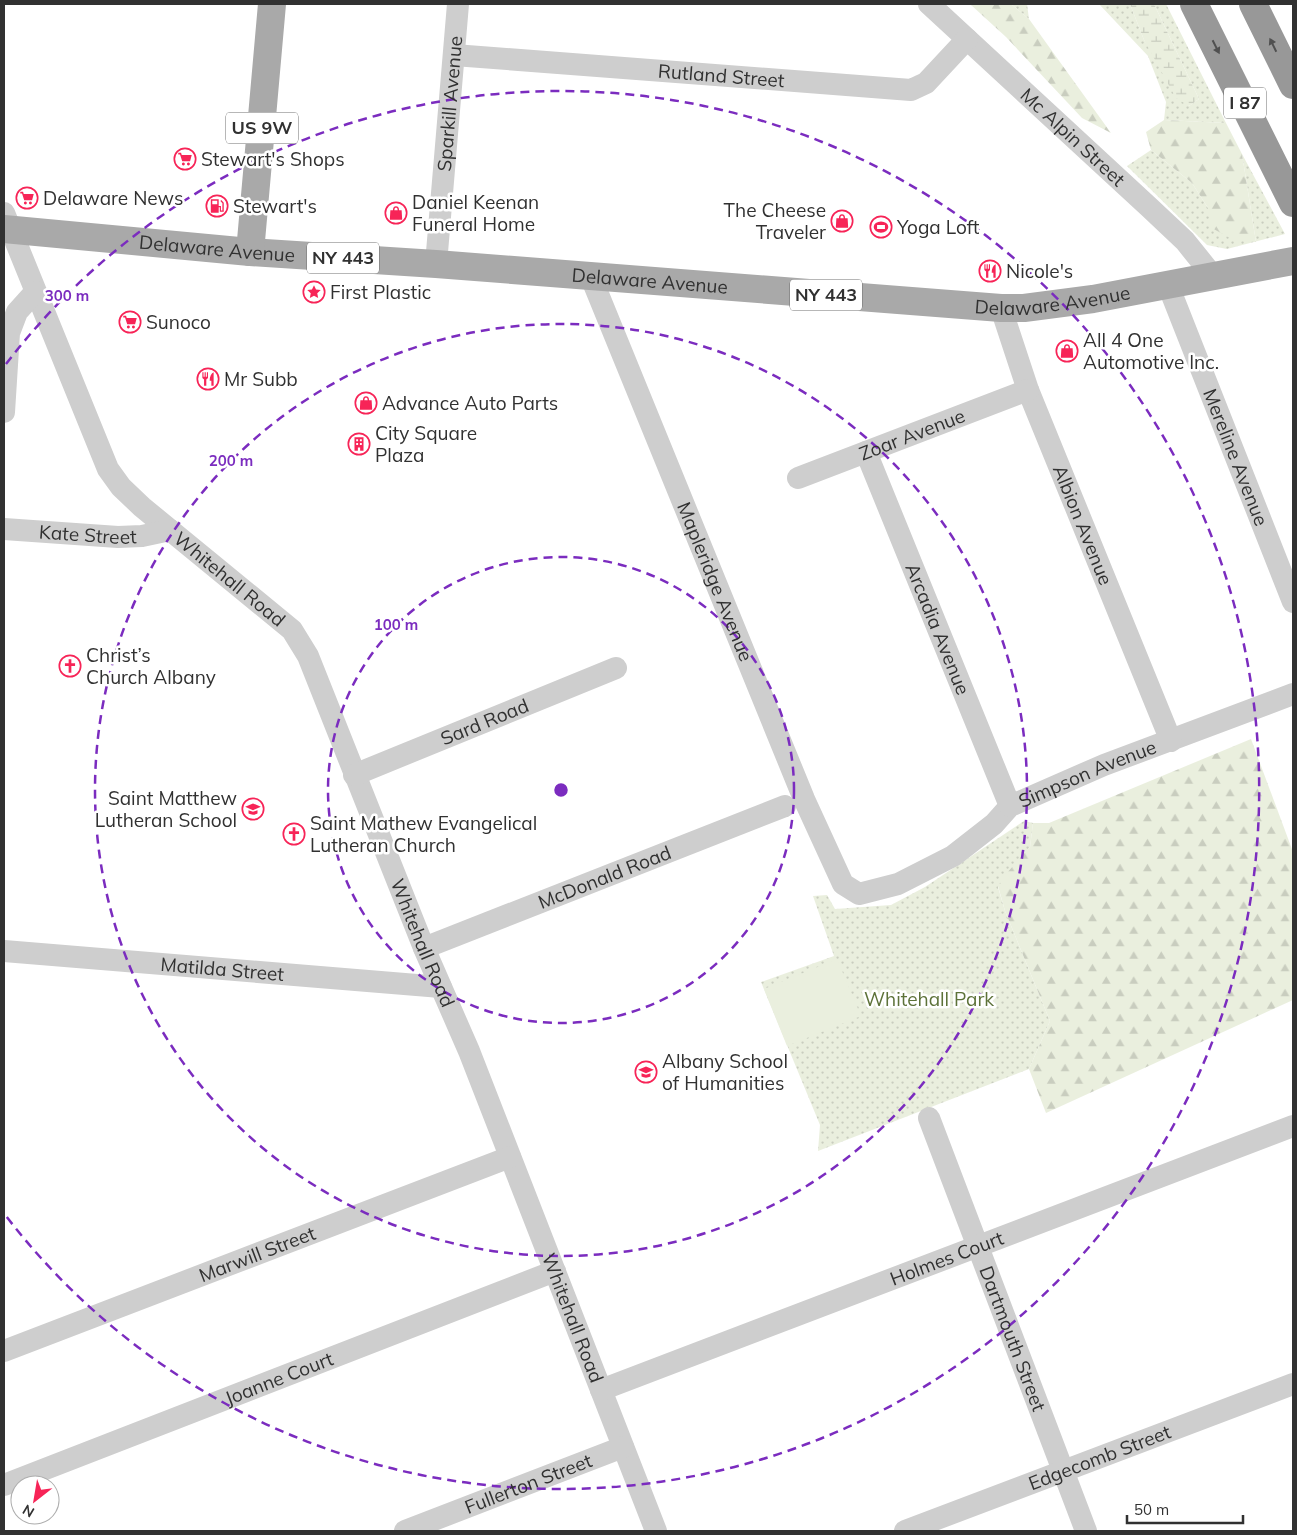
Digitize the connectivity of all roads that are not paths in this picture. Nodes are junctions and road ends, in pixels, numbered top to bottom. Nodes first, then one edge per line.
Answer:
1 (272, 4) edge
2 (458, 4) edge
3 (929, 4) edge
4 (1194, 4) edge
5 (1253, 4) edge
6 (967, 39) junction
7 (454, 55) junction
8 (1293, 86) edge
9 (1293, 203) edge
10 (6, 224) edge
11 (250, 252) junction
12 (1293, 261) edge
13 (436, 264) junction
14 (1213, 276) junction
15 (591, 277) junction
16 (1168, 285) junction
17 (35, 292) junction
18 (1001, 308) junction
19 (1028, 390) junction
20 (4, 412) edge
21 (866, 452) junction
22 (798, 478) dead end
23 (4, 529) edge
24 (170, 530) junction
25 (1293, 602) edge
26 (616, 668) dead end
27 (1293, 694) edge
28 (1171, 741) junction
29 (354, 776) junction
30 (785, 806) dead end
31 (1010, 806) junction
32 (843, 884) joint
33 (424, 948) junction
34 (4, 951) edge
35 (441, 988) junction
36 (929, 1118) dead end
37 (1293, 1126) edge
38 (510, 1157) junction
39 (978, 1247) junction
40 (556, 1271) junction
41 (4, 1351) edge
42 (1293, 1384) edge
43 (601, 1390) junction
44 (624, 1447) junction
45 (1063, 1471) junction
46 (4, 1485) edge
47 (405, 1531) edge
48 (656, 1531) edge
49 (905, 1531) edge
50 (1086, 1531) edge

1 - 11 main road, US 9W
2 - 7 street, Sparkill Avenue
3 - 6 street, Mc Alpin Street
4 -> 9 highway, I 87
8 -> 5 highway, I 87
6 - 7 street, Rutland Street
6 - 14 street, Mc Alpin Street
7 - 13 street, Sparkill Avenue
10 - 11 main road, Delaware Avenue
10 - 17 street, Whitehall Road
11 - 13 main road, Delaware Avenue / NY 443
12 - 14 main road, Delaware Avenue / NY 443
13 - 15 main road, Delaware Avenue / NY 443
14 - 16 main road, Delaware Avenue / NY 443
15 - 18 main road, Delaware Avenue / NY 443
15 - 32 street, Mapleridge Avenue
16 - 18 main road, Delaware Avenue / NY 443
16 - 25 street, Mereline Avenue
17 - 20 street
17 - 24 street, Whitehall Road
18 - 19 street, Albion Avenue
19 - 21 street, Zoar Avenue
19 - 28 street, Albion Avenue
21 - 22 street, Zoar Avenue
21 - 31 street, Arcadia Avenue
23 - 24 street, Kate Street
24 - 29 street, Whitehall Road
26 - 29 street, Sard Road
27 - 28 street, Simpson Avenue
28 - 31 street, Simpson Avenue
29 - 33 street, Whitehall Road
30 - 33 street, McDonald Road
31 - 32 street, Simpson Avenue
33 - 35 street, Whitehall Road
34 - 35 street, Matilda Street
35 - 38 street, Whitehall Road
36 - 39 street, Dartmouth Street
37 - 39 street, Holmes Court
38 - 40 street, Whitehall Road
38 - 41 street, Marwill Street
39 - 43 street, Holmes Court
39 - 45 street, Dartmouth Street
40 - 43 street, Whitehall Road
40 - 46 street, Joanne Court
42 - 45 street, Edgecomb Street
43 - 44 street, Whitehall Road
44 - 47 street, Fullerton Street
44 - 48 street, Whitehall Road
45 - 49 street, Edgecomb Street
45 - 50 street, Dartmouth Street

